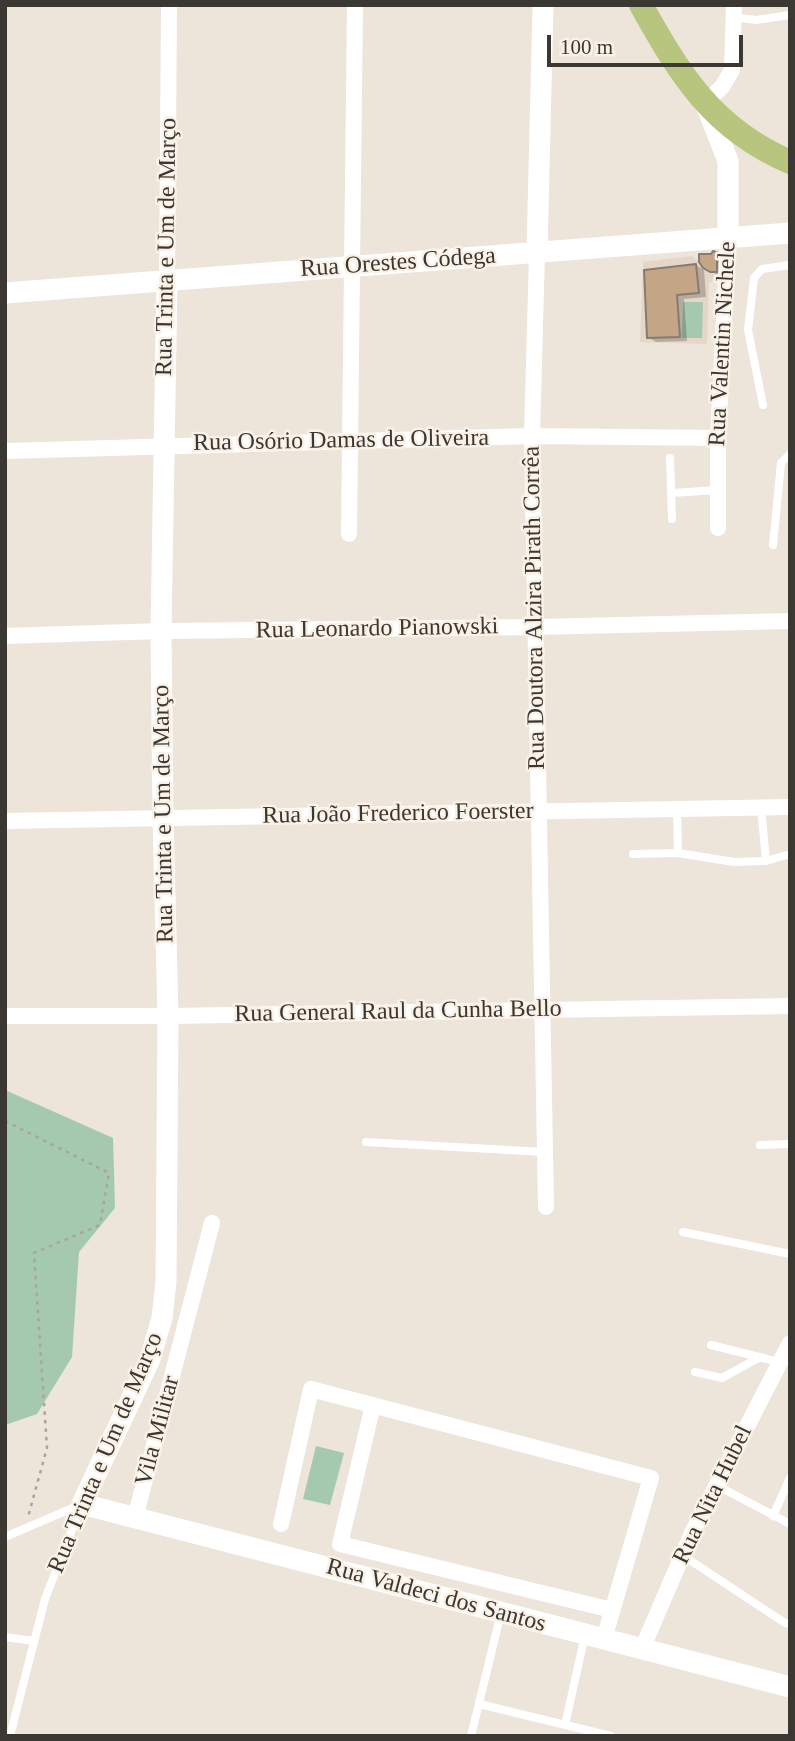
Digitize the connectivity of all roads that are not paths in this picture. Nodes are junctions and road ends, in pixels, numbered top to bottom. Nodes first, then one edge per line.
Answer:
1 (169, 5) edge
2 (355, 5) edge
3 (641, 5) edge
4 (544, 6) edge
5 (734, 11) edge
6 (790, 15) edge
7 (705, 103) junction
8 (754, 144) junction
9 (728, 161) junction
10 (790, 162) edge
11 (790, 233) edge
12 (729, 239) junction
13 (537, 252) junction
14 (790, 265) edge
15 (352, 266) junction
16 (167, 280) junction
17 (5, 293) edge
18 (763, 405) dead end
19 (532, 436) junction
20 (718, 439) junction
21 (350, 441) junction
22 (164, 446) junction
23 (5, 451) edge
24 (790, 454) edge
25 (670, 458) dead end
26 (718, 490) junction
27 (673, 493) junction
28 (672, 519) dead end
29 (718, 528) dead end
30 (349, 534) dead end
31 (773, 545) dead end
32 (790, 621) edge
33 (536, 627) junction
34 (161, 631) junction
35 (5, 636) edge
36 (761, 807) junction
37 (790, 807) edge
38 (677, 809) junction
39 (539, 812) junction
40 (163, 818) junction
41 (5, 821) edge
42 (678, 853) junction
43 (633, 854) dead end
44 (790, 854) edge
45 (766, 861) junction
46 (790, 1006) edge
47 (543, 1010) junction
48 (5, 1016) edge
49 (168, 1016) junction
50 (366, 1142) dead end
51 (790, 1144) edge
52 (760, 1145) dead end
53 (545, 1152) junction
54 (546, 1207) dead end
55 (212, 1223) dead end
56 (683, 1232) dead end
57 (790, 1254) edge
58 (790, 1343) edge
59 (710, 1345) dead end
60 (760, 1357) junction
61 (779, 1362) junction
62 (695, 1372) dead end
63 (373, 1405) junction
64 (790, 1478) edge
65 (716, 1485) junction
66 (82, 1504) junction
67 (774, 1516) junction
68 (135, 1518) junction
69 (281, 1524) dead end
70 (790, 1524) edge
71 (5, 1537) edge
72 (682, 1555) junction
73 (612, 1609) junction
74 (502, 1613) junction
75 (790, 1624) edge
76 (5, 1637) edge
77 (595, 1637) junction
78 (34, 1642) junction
79 (642, 1649) junction
80 (790, 1687) edge
81 (479, 1704) junction
82 (5, 1714) edge
83 (15, 1716) junction
84 (565, 1725) junction
85 (10, 1736) edge
86 (471, 1736) edge
87 (611, 1736) edge

1 - 16 street, Rua Trinta e Um de Março
2 - 15 street
3 - 7 main road
4 - 13 street, Rua Doutora Alzira Pirath Corrêa
5 - 6 lane
5 - 7 street
7 - 8 main road
7 - 9 street, Rua Valentin Nichele
8 - 9 street
8 - 10 main road
9 - 12 street, Rua Valentin Nichele
11 - 12 street, Rua Orestes Códega
12 - 13 street, Rua Orestes Códega
12 - 20 street, Rua Valentin Nichele
13 - 15 street, Rua Orestes Códega
13 - 19 street, Rua Doutora Alzira Pirath Corrêa
14 - 18 lane
15 - 16 street, Rua Orestes Códega
15 - 21 street
16 - 17 street, Rua Orestes Códega
16 - 22 street, Rua Trinta e Um de Março
19 - 20 street, Rua Osório Damas de Oliveira
19 - 21 street, Rua Osório Damas de Oliveira
19 - 33 street, Rua Doutora Alzira Pirath Corrêa
20 - 26 street, Rua Valentin Nichele
21 - 22 street, Rua Osório Damas de Oliveira
21 - 30 street
22 - 23 street, Rua Osório Damas de Oliveira
22 - 34 street, Rua Trinta e Um de Março
24 - 31 lane
25 - 27 lane
26 - 27 lane
26 - 29 street, Rua Valentin Nichele
27 - 28 lane
32 - 33 street, Rua Leonardo Pianowski
33 - 34 street, Rua Leonardo Pianowski
33 - 39 street, Rua Doutora Alzira Pirath Corrêa
34 - 35 street, Rua Leonardo Pianowski
34 - 40 street, Rua Trinta e Um de Março
36 - 37 street, Rua João Frederico Foerster
36 - 38 street, Rua João Frederico Foerster
36 - 45 lane
38 - 39 street, Rua João Frederico Foerster
38 - 42 lane
39 - 40 street, Rua João Frederico Foerster
39 - 47 street, Rua Doutora Alzira Pirath Corrêa
40 - 41 street, Rua João Frederico Foerster
40 - 49 street, Rua Trinta e Um de Março
42 - 43 lane
42 - 45 lane
44 - 45 lane
46 - 47 street, Rua General Raul da Cunha Bello
47 - 49 street, Rua General Raul da Cunha Bello
47 - 53 street, Rua Doutora Alzira Pirath Corrêa
48 - 49 street, Rua General Raul da Cunha Bello
49 - 66 street, Rua Trinta e Um de Março
50 - 53 lane
51 - 52 lane
53 - 54 street, Rua Doutora Alzira Pirath Corrêa
55 - 68 street, Vila Militar
56 - 57 lane
58 - 61 street, Rua Nita Hubel
59 - 60 lane
60 - 61 lane
60 - 62 lane
61 - 65 street, Rua Nita Hubel
63 - 69 street
63 - 73 street
63 - 73 street
64 - 67 lane
65 - 67 lane
65 - 72 street, Rua Nita Hubel
66 - 68 street, Rua Valdeci dos Santos
66 - 71 lane
66 - 78 lane, Rua Trinta e Um de Março
67 - 70 lane
68 - 74 street, Rua Valdeci dos Santos
72 - 75 lane
72 - 79 street, Rua Nita Hubel
73 - 77 street
74 - 77 street, Rua Valdeci dos Santos
74 - 81 lane
76 - 78 lane
77 - 79 street, Rua Valdeci dos Santos
77 - 84 lane
78 - 83 lane, Rua Trinta e Um de Março
79 - 80 street, Rua Valdeci dos Santos
81 - 84 lane
81 - 86 lane
82 - 83 lane
83 - 85 lane, Rua Trinta e Um de Março
84 - 87 lane

